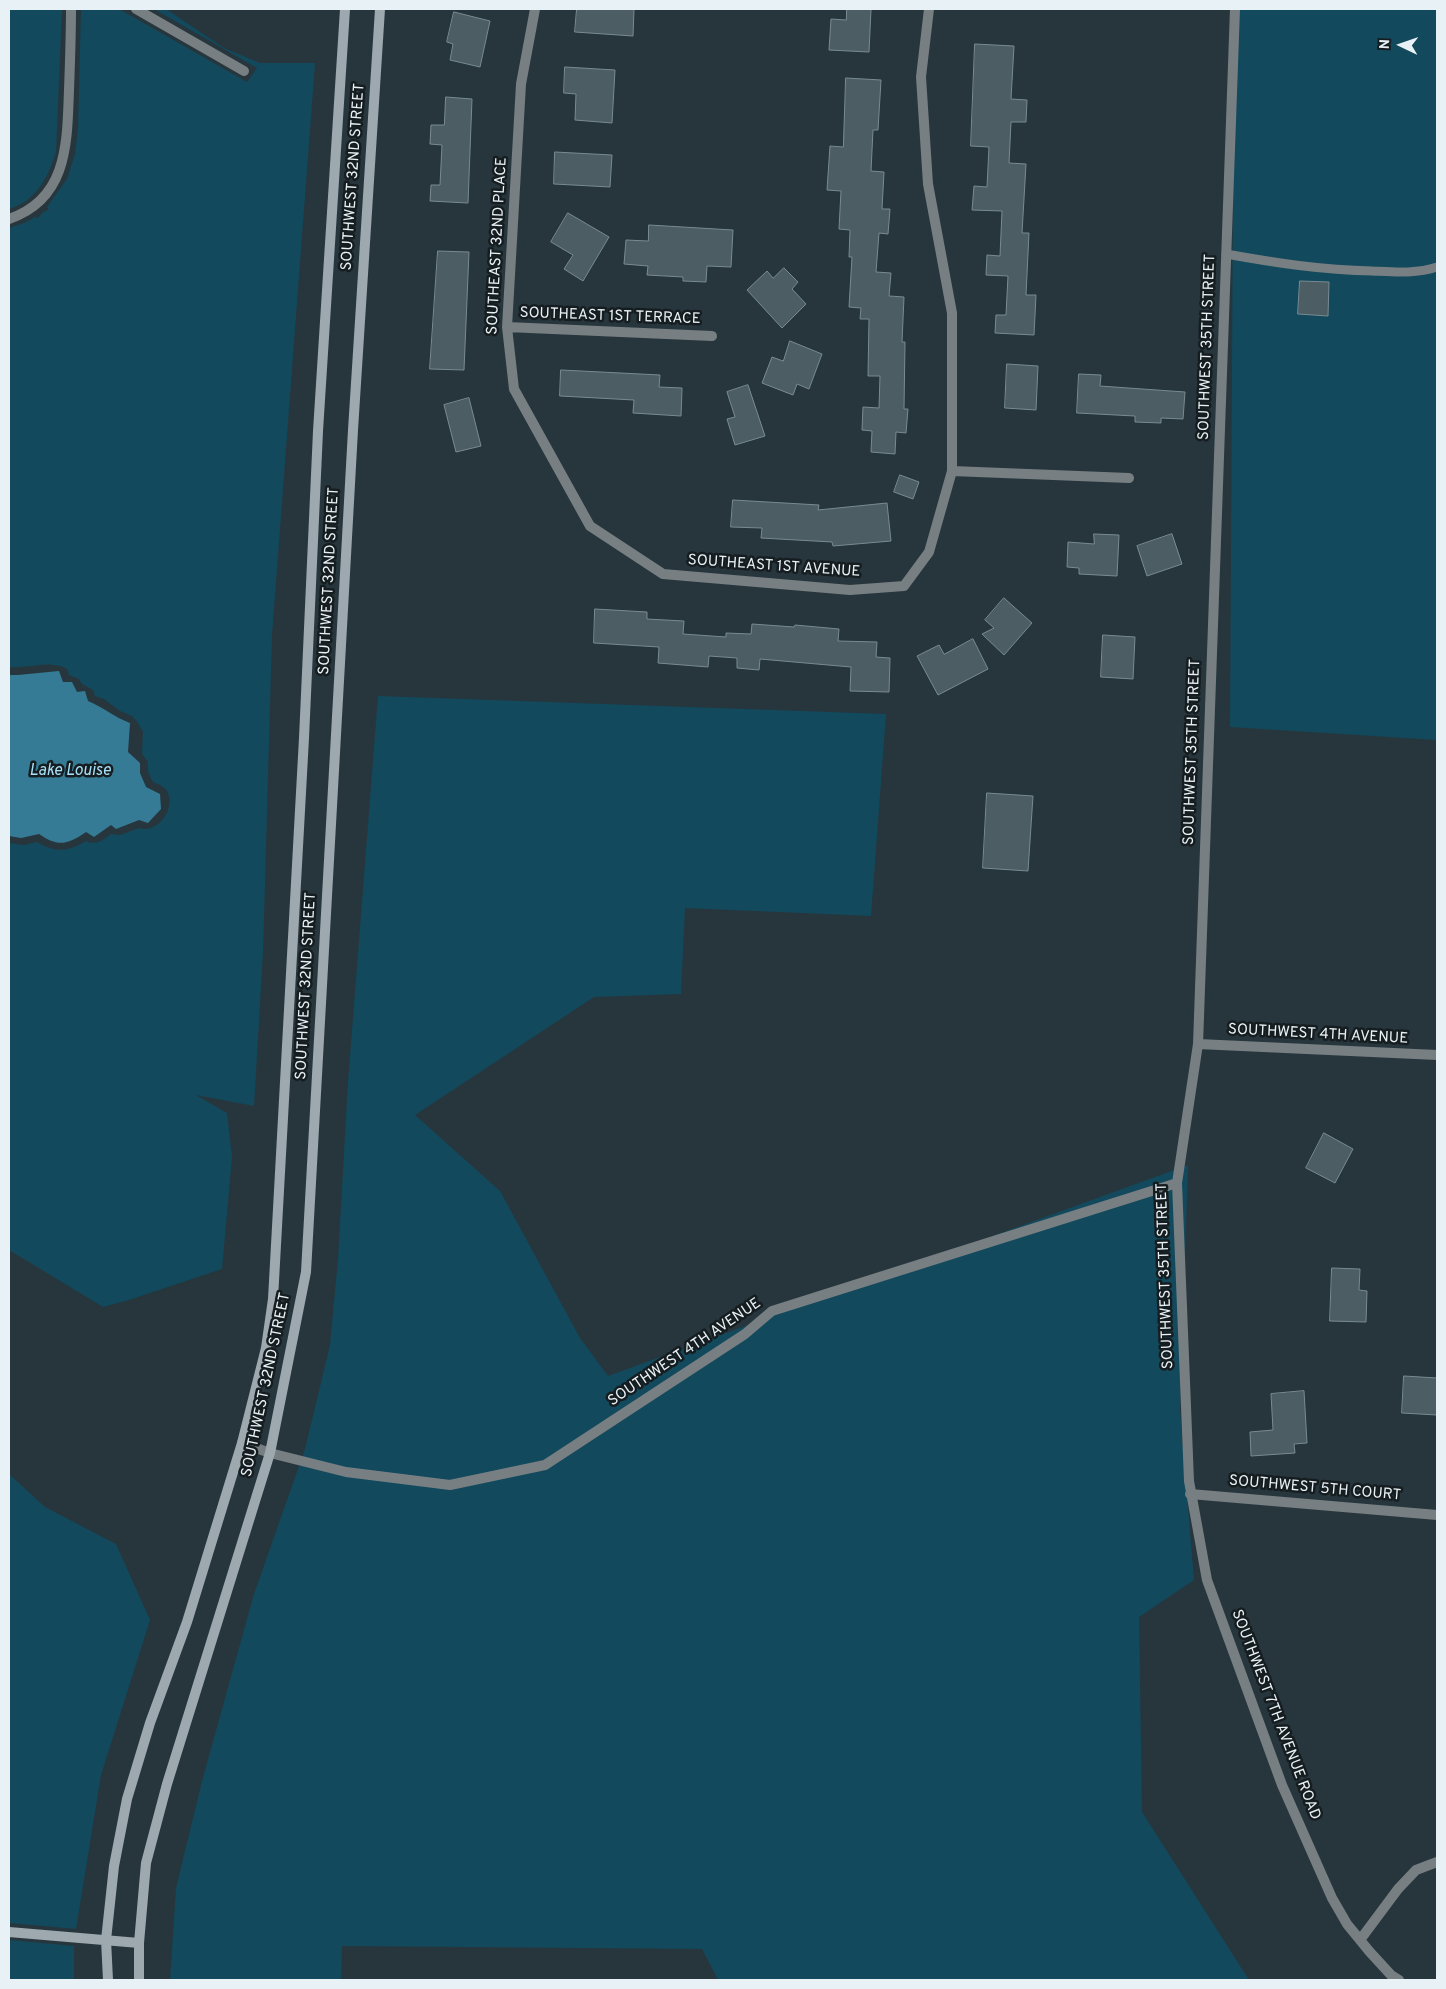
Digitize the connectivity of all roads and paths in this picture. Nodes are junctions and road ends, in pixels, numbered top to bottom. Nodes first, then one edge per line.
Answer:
1 (72, 9) edge
2 (136, 9) edge
3 (345, 9) edge
4 (380, 9) edge
5 (535, 9) edge
6 (929, 9) edge
7 (1235, 9) edge
8 (244, 70) dead end
9 (9, 219) edge
10 (1226, 254) junction
11 (1437, 267) edge
12 (507, 327) junction
13 (712, 336) dead end
14 (952, 471) junction
15 (1129, 478) dead end
16 (590, 526) joint
17 (1198, 1044) junction
18 (1437, 1055) edge
19 (1177, 1183) junction
20 (242, 1443) junction
21 (270, 1453) junction
22 (1190, 1494) junction
23 (1437, 1515) edge
24 (1437, 1862) edge
25 (9, 1932) edge
26 (106, 1940) junction
27 (1360, 1940) junction
28 (140, 1943) junction
29 (108, 1980) edge
30 (139, 1980) edge
31 (1399, 1980) edge

1 - 9 street
2 - 8 street
3 - 20 main road, SOUTHWEST 32ND STREET
4 - 21 main road, SOUTHWEST 32ND STREET
5 - 12 street, SOUTHEAST 32ND PLACE
6 - 14 street, SOUTHEAST 1ST AVENUE
7 - 10 street, SOUTHWEST 35TH STREET
10 - 11 lane
10 - 17 street, SOUTHWEST 35TH STREET
12 - 13 street, SOUTHEAST 1ST TERRACE
12 - 16 street, SOUTHEAST 32ND PLACE
14 - 15 street
14 - 16 street, SOUTHEAST 1ST AVENUE
17 - 18 street, SOUTHWEST 4TH AVENUE
17 - 19 street, SOUTHWEST 35TH STREET
19 - 21 street, SOUTHWEST 4TH AVENUE
19 - 22 street, SOUTHWEST 35TH STREET
20 - 21 street, SOUTHWEST 4TH AVENUE
20 - 26 main road, SOUTHWEST 32ND STREET
21 - 28 main road, SOUTHWEST 32ND STREET
22 - 23 street, SOUTHWEST 5TH COURT
22 - 27 street, SOUTHWEST 7TH AVENUE ROAD
24 - 27 street
25 - 26 main road
26 - 28 main road
26 - 29 main road, SOUTHWEST 32ND STREET
27 - 31 street, SOUTHWEST 7TH AVENUE ROAD
28 - 30 main road, SOUTHWEST 32ND STREET

